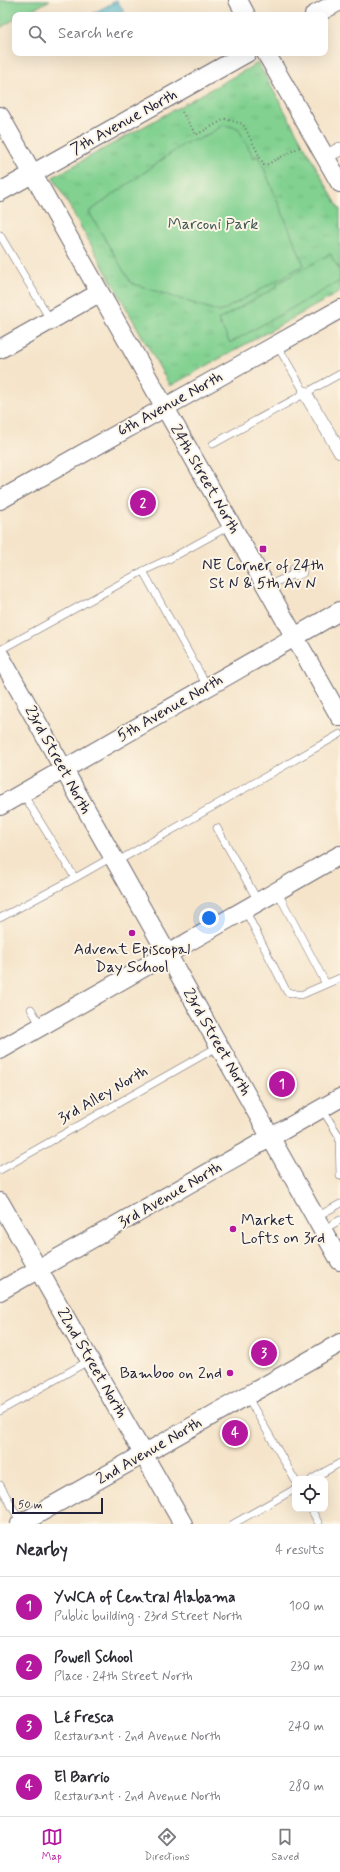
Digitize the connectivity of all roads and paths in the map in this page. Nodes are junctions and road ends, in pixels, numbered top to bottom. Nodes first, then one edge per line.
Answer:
1 (238, 0) edge
2 (340, 1) edge
3 (244, 12) edge
4 (320, 12) edge
5 (242, 56) edge
6 (268, 56) edge
7 (182, 112) dead end
8 (0, 116) edge
9 (300, 147) dead end
10 (332, 153) edge
11 (32, 174) junction
12 (340, 183) edge
13 (0, 192) edge
14 (0, 235) edge
15 (99, 293) junction
16 (340, 309) edge
17 (51, 321) junction
18 (277, 344) junction
19 (0, 349) edge
20 (340, 374) edge
21 (305, 393) junction
22 (164, 407) junction
23 (213, 444) dead end
24 (340, 452) edge
25 (0, 500) edge
26 (231, 525) junction
27 (143, 570) junction
28 (292, 575) dead end
29 (267, 586) junction
30 (340, 612) edge
31 (296, 637) junction
32 (0, 650) edge
33 (0, 656) edge
34 (207, 687) junction
35 (338, 710) edge
36 (340, 734) edge
37 (63, 770) junction
38 (22, 793) junction
39 (0, 806) edge
40 (217, 828) dead end
41 (340, 855) edge
42 (114, 860) junction
43 (75, 878) junction
44 (278, 891) junction
45 (252, 906) junction
46 (0, 918) edge
47 (167, 954) junction
48 (340, 978) edge
49 (326, 984) junction
50 (31, 1009) dead end
51 (41, 1026) junction
52 (220, 1045) junction
53 (0, 1050) edge
54 (340, 1098) edge
55 (322, 1109) junction
56 (272, 1137) junction
57 (0, 1170) edge
58 (340, 1176) edge
59 (0, 1202) edge
60 (340, 1204) edge
61 (340, 1220) edge
62 (320, 1224) junction
63 (340, 1261) edge
64 (39, 1270) junction
65 (0, 1291) edge
66 (340, 1343) edge
67 (90, 1360) junction
68 (247, 1396) junction
69 (0, 1411) edge
70 (144, 1454) junction
71 (340, 1463) edge
72 (293, 1476) edge
73 (317, 1476) edge
74 (0, 1485) edge
75 (292, 1491) edge
76 (313, 1512) edge
77 (20, 1524) edge
78 (183, 1524) edge
79 (233, 1524) edge
80 (319, 1524) edge

1 - 3 street
2 - 4 street
5 - 11 street, 7th Avenue North
6 - 10 street
7 - 9 path
8 - 11 street, 24th Street North
10 - 12 street
11 - 13 street, 7th Avenue North
11 - 15 street, 24th Street North
14 - 17 lane
15 - 17 street
15 - 22 street, 24th Street North
16 - 18 street, 6th Avenue North
17 - 19 street
18 - 21 lane
18 - 22 street, 6th Avenue North
20 - 21 lane
21 - 23 lane
21 - 24 street
22 - 25 street, 6th Avenue North
22 - 26 street, 24th Street North
26 - 27 lane
26 - 29 street, 24th Street North
27 - 32 lane
27 - 34 lane
28 - 29 lane
29 - 31 street, 24th Street North
30 - 31 street, 5th Avenue North
31 - 34 street, 5th Avenue North
31 - 35 street, 24th Street North
33 - 37 street, 23rd Street North
34 - 37 street, 5th Avenue North
36 - 42 lane
37 - 38 street, 5th Avenue North
37 - 42 street, 23rd Street North
38 - 39 street, 5th Avenue North
38 - 43 lane
40 - 45 lane
41 - 44 street
42 - 43 lane
42 - 47 street, 23rd Street North
43 - 46 lane
44 - 45 street
44 - 49 lane
45 - 47 street
45 - 49 lane
47 - 51 street
47 - 52 street, 23rd Street North
48 - 49 lane
50 - 51 lane
51 - 53 street
52 - 56 street, 23rd Street North
52 - 57 lane, 3rd Alley North
54 - 55 street, 3rd Avenue North
55 - 56 street, 3rd Avenue North
55 - 58 lane
56 - 62 street, 23rd Street North
56 - 64 street, 3rd Avenue North
59 - 64 street, 22nd Street North
60 - 62 lane
61 - 62 lane
62 - 63 street, 23rd Street North
64 - 65 street, 3rd Avenue North
64 - 67 street, 22nd Street North
66 - 68 street, 2nd Avenue North
67 - 69 lane
67 - 70 street, 22nd Street North
68 - 70 street, 2nd Avenue North
68 - 72 lane
70 - 77 street, 2nd Avenue North
70 - 78 street, 22nd Street North
71 - 73 lane
74 - 77 lane
75 - 79 lane
76 - 80 lane

